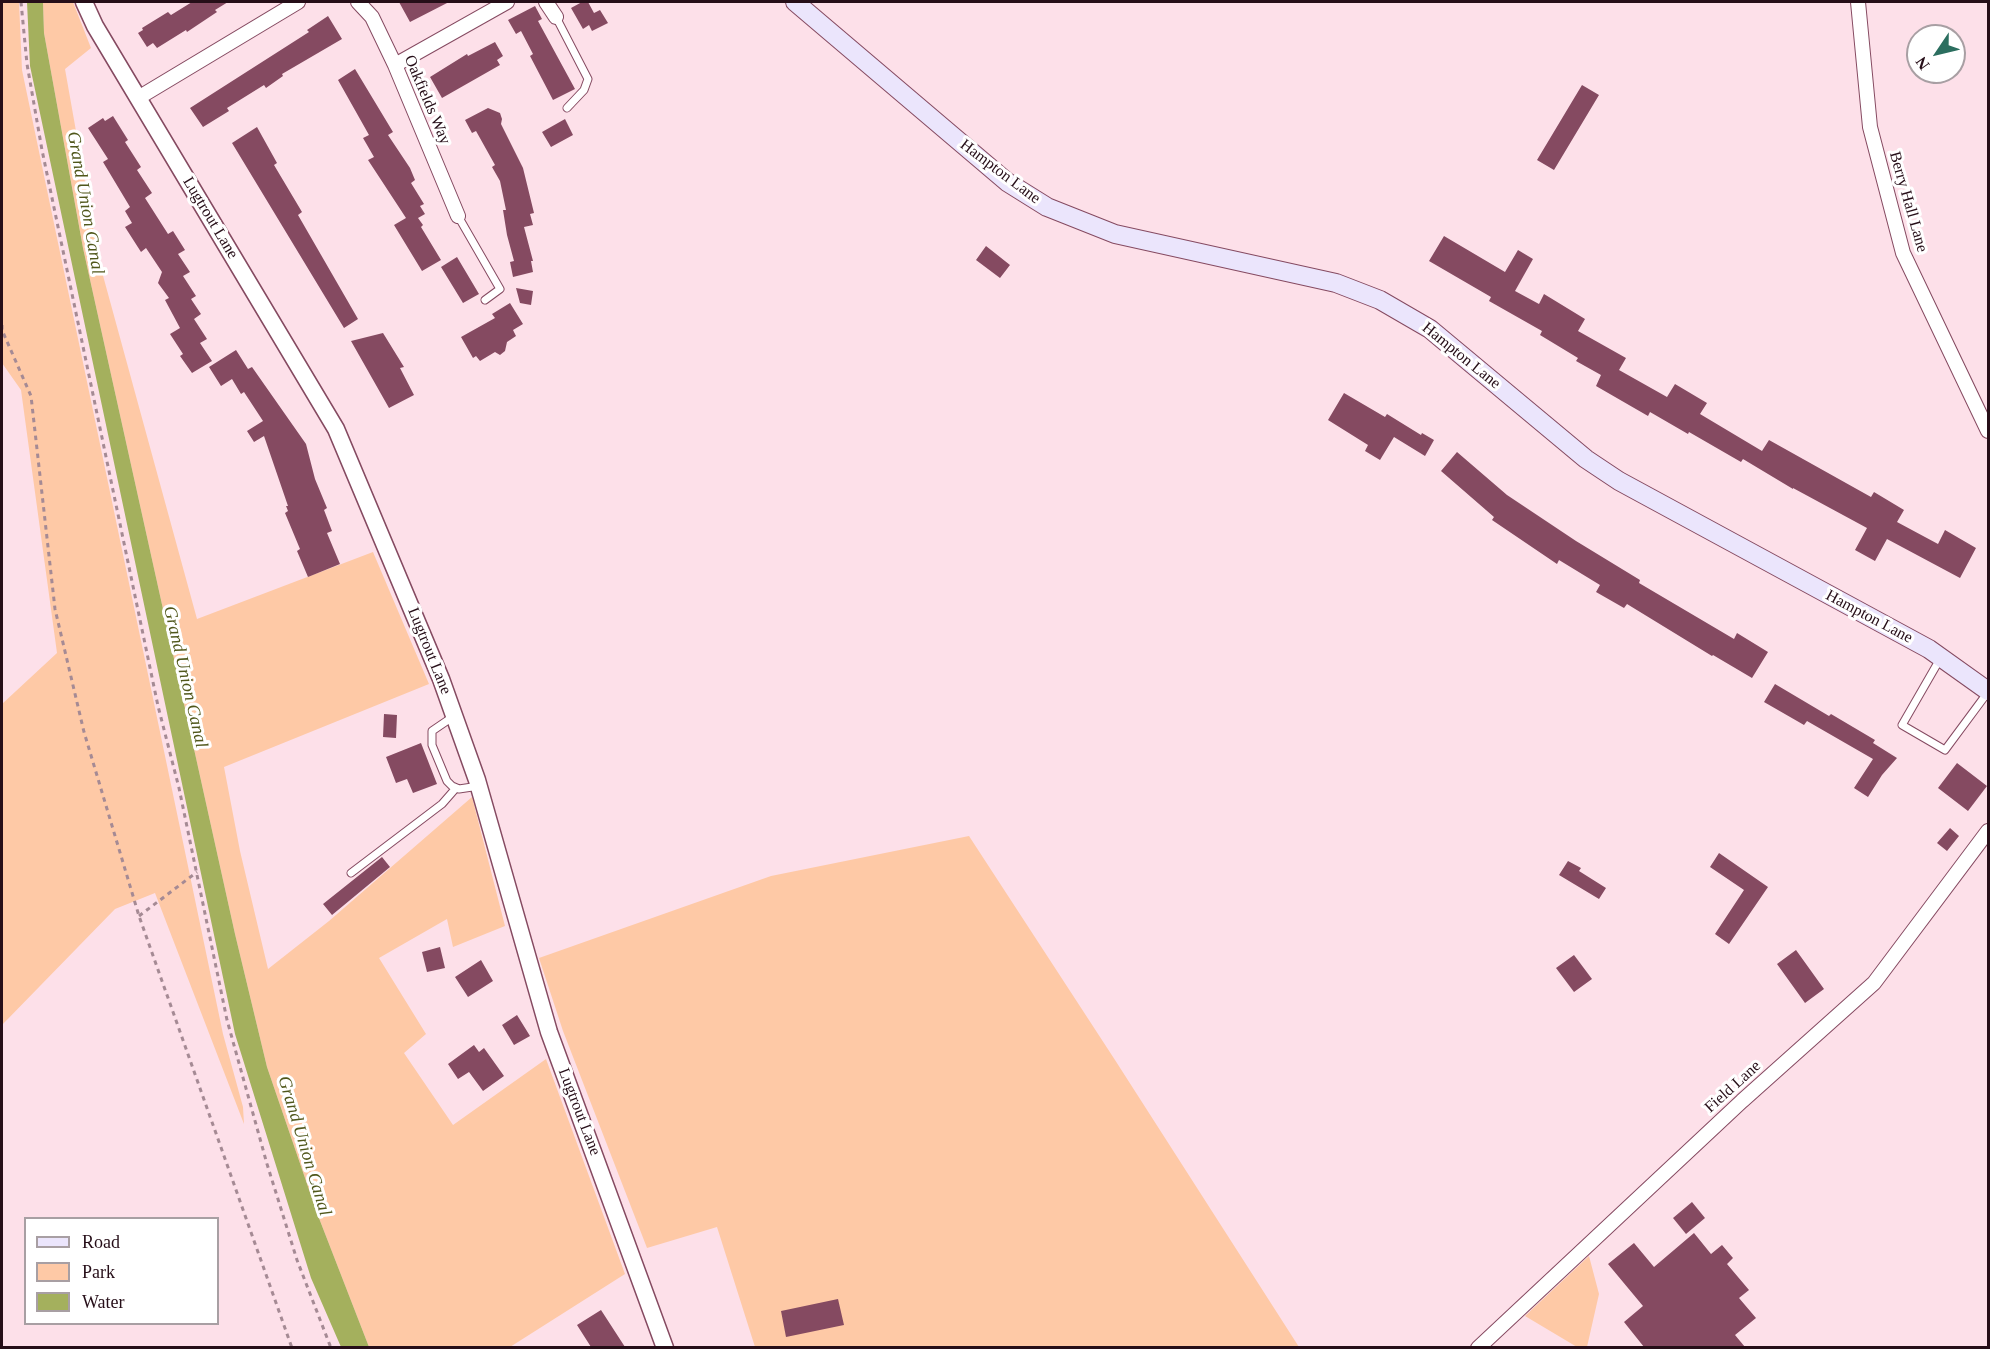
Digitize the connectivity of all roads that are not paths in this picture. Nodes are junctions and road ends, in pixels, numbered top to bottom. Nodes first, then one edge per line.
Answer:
1 (84, 2) edge
2 (298, 2) edge
3 (358, 2) edge
4 (507, 2) edge
5 (546, 2) edge
6 (795, 2) edge
7 (1858, 2) edge
8 (556, 17) joint
9 (395, 64) junction
10 (138, 98) junction
11 (567, 108) dead end
12 (458, 216) joint
13 (485, 300) dead end
14 (1989, 431) edge
15 (1941, 657) junction
16 (1989, 692) edge
17 (454, 716) junction
18 (479, 786) junction
19 (456, 788) junction
20 (1989, 831) edge
21 (351, 873) dead end
22 (665, 1347) edge
23 (1478, 1347) edge

1 - 10 street, Lugtrout Lane
2 - 10 street
3 - 9 street, Oakfields Way
4 - 9 street
5 - 8 street
6 - 15 main road, Hampton Lane
7 - 14 street, Berry Hall Lane
8 - 11 lane
9 - 12 street, Oakfields Way
10 - 17 street, Lugtrout Lane
12 - 13 lane
15 - 16 main road, Hampton Lane
15 - 16 lane
17 - 18 street, Lugtrout Lane
17 - 19 lane
18 - 19 lane
18 - 22 street, Lugtrout Lane
19 - 21 lane
20 - 23 street, Field Lane

